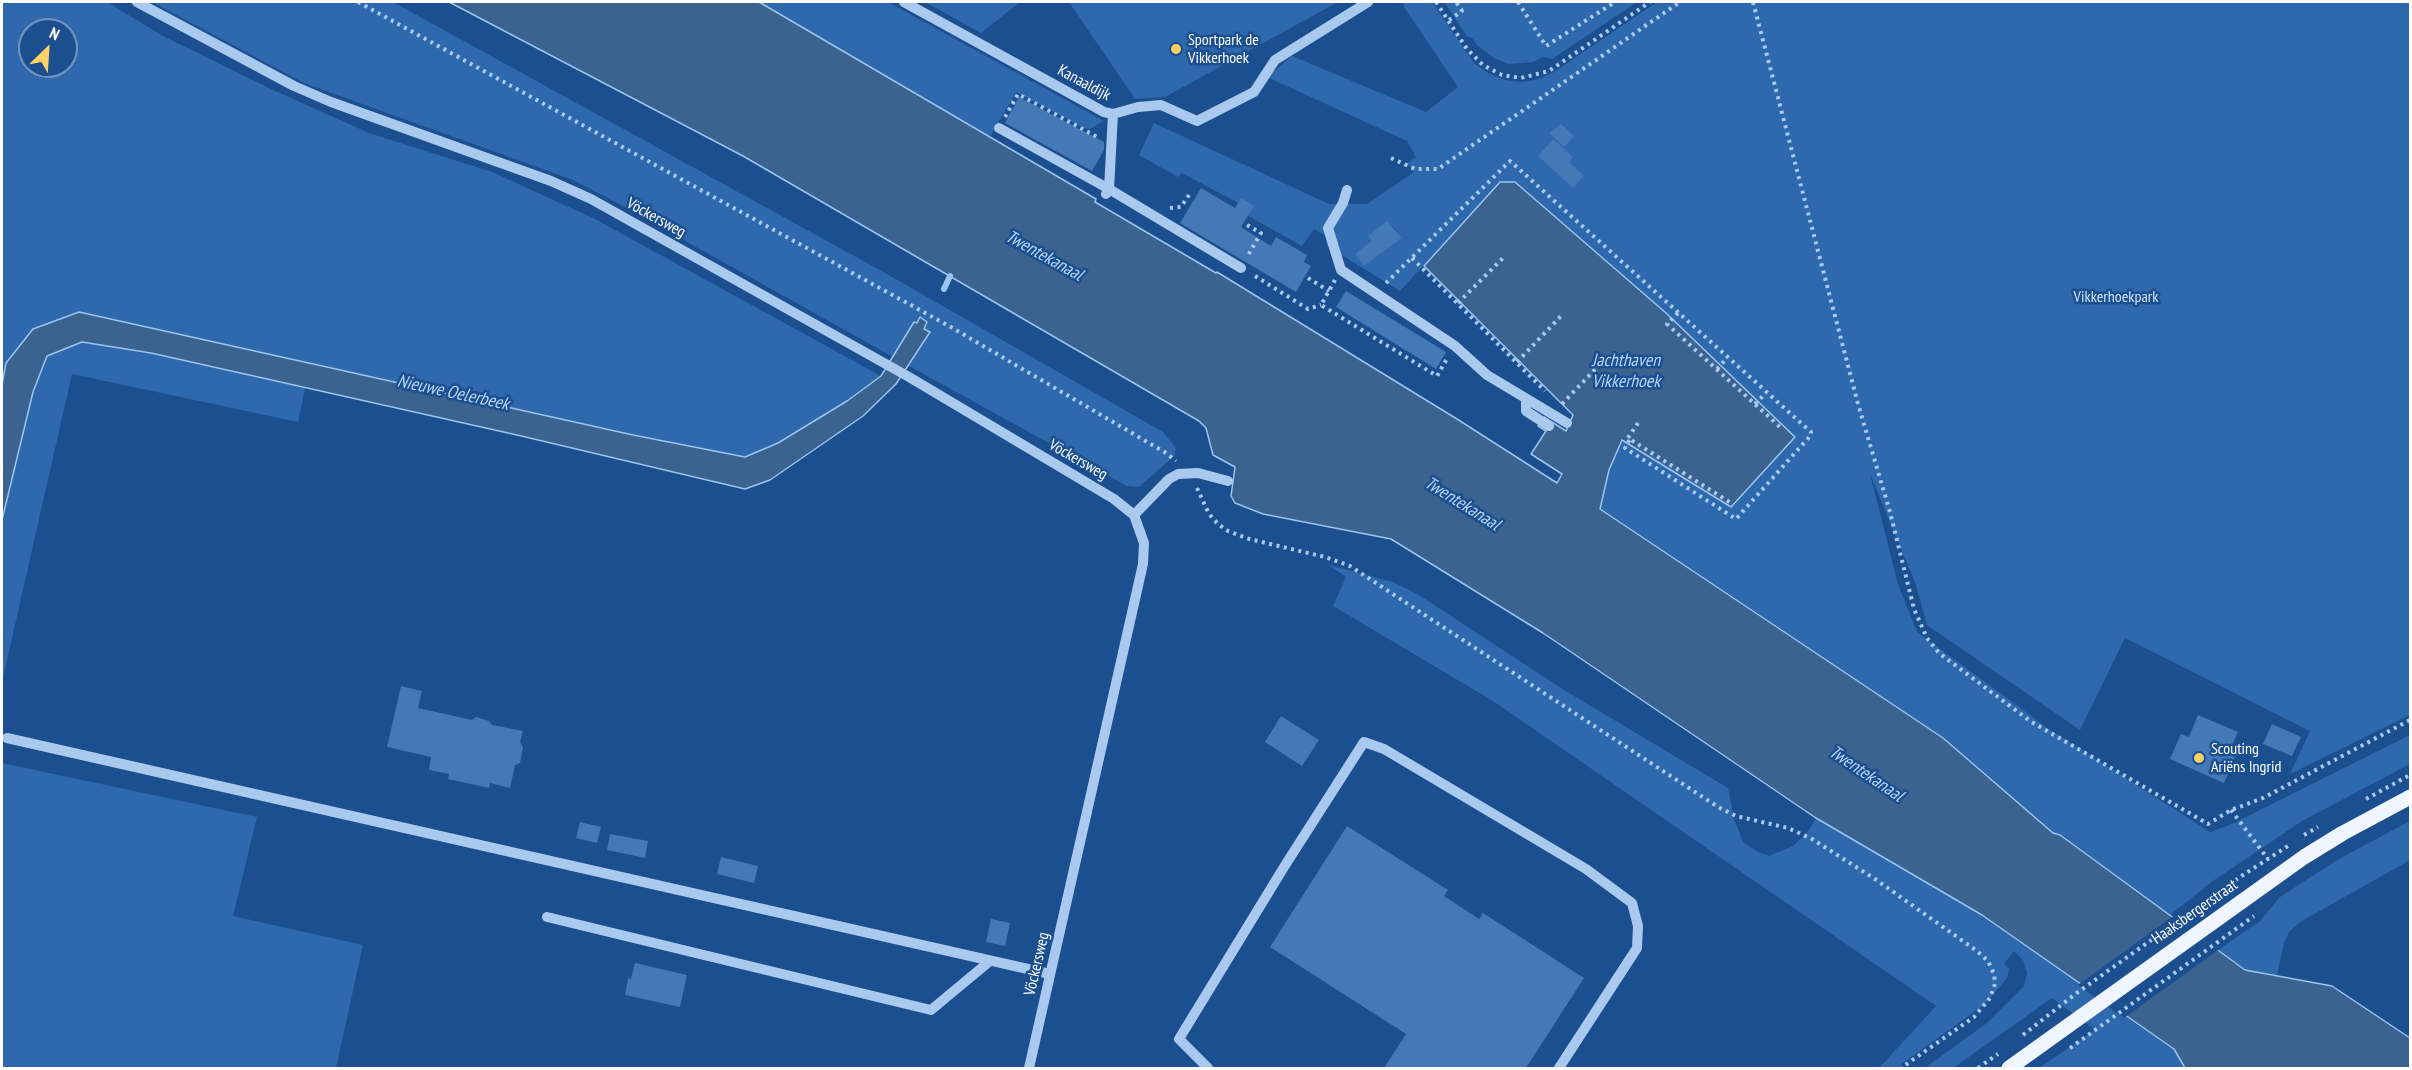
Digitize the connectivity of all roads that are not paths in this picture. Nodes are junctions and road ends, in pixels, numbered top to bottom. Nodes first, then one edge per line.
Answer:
1 (137, 2) edge
2 (904, 2) edge
3 (1368, 2) edge
4 (1113, 114) junction
5 (999, 128) road end
6 (1347, 190) dead end
7 (1108, 192) junction
8 (1241, 268) road end
9 (1527, 399) junction
10 (1567, 423) road end
11 (1549, 426) dead end
12 (1228, 481) dead end
13 (1134, 515) junction
14 (7, 738) dead end
15 (2410, 797) edge
16 (547, 917) dead end
17 (990, 961) junction
18 (1050, 974) junction
19 (1029, 1068) edge
20 (1208, 1068) edge
21 (1559, 1068) edge
22 (2008, 1068) edge

1 - 13 street, Vöckersweg
2 - 4 street, Kanaaldijk
3 - 4 street, Kanaaldijk
4 - 7 street
5 - 7 street
6 - 9 street
7 - 8 street
9 - 10 street
9 - 11 street
12 - 13 street
13 - 18 street, Vöckersweg
14 - 17 street
15 - 22 main road, Haaksbergerstraat
16 - 17 street
17 - 18 street
18 - 19 street, Vöckersweg
20 - 21 street

